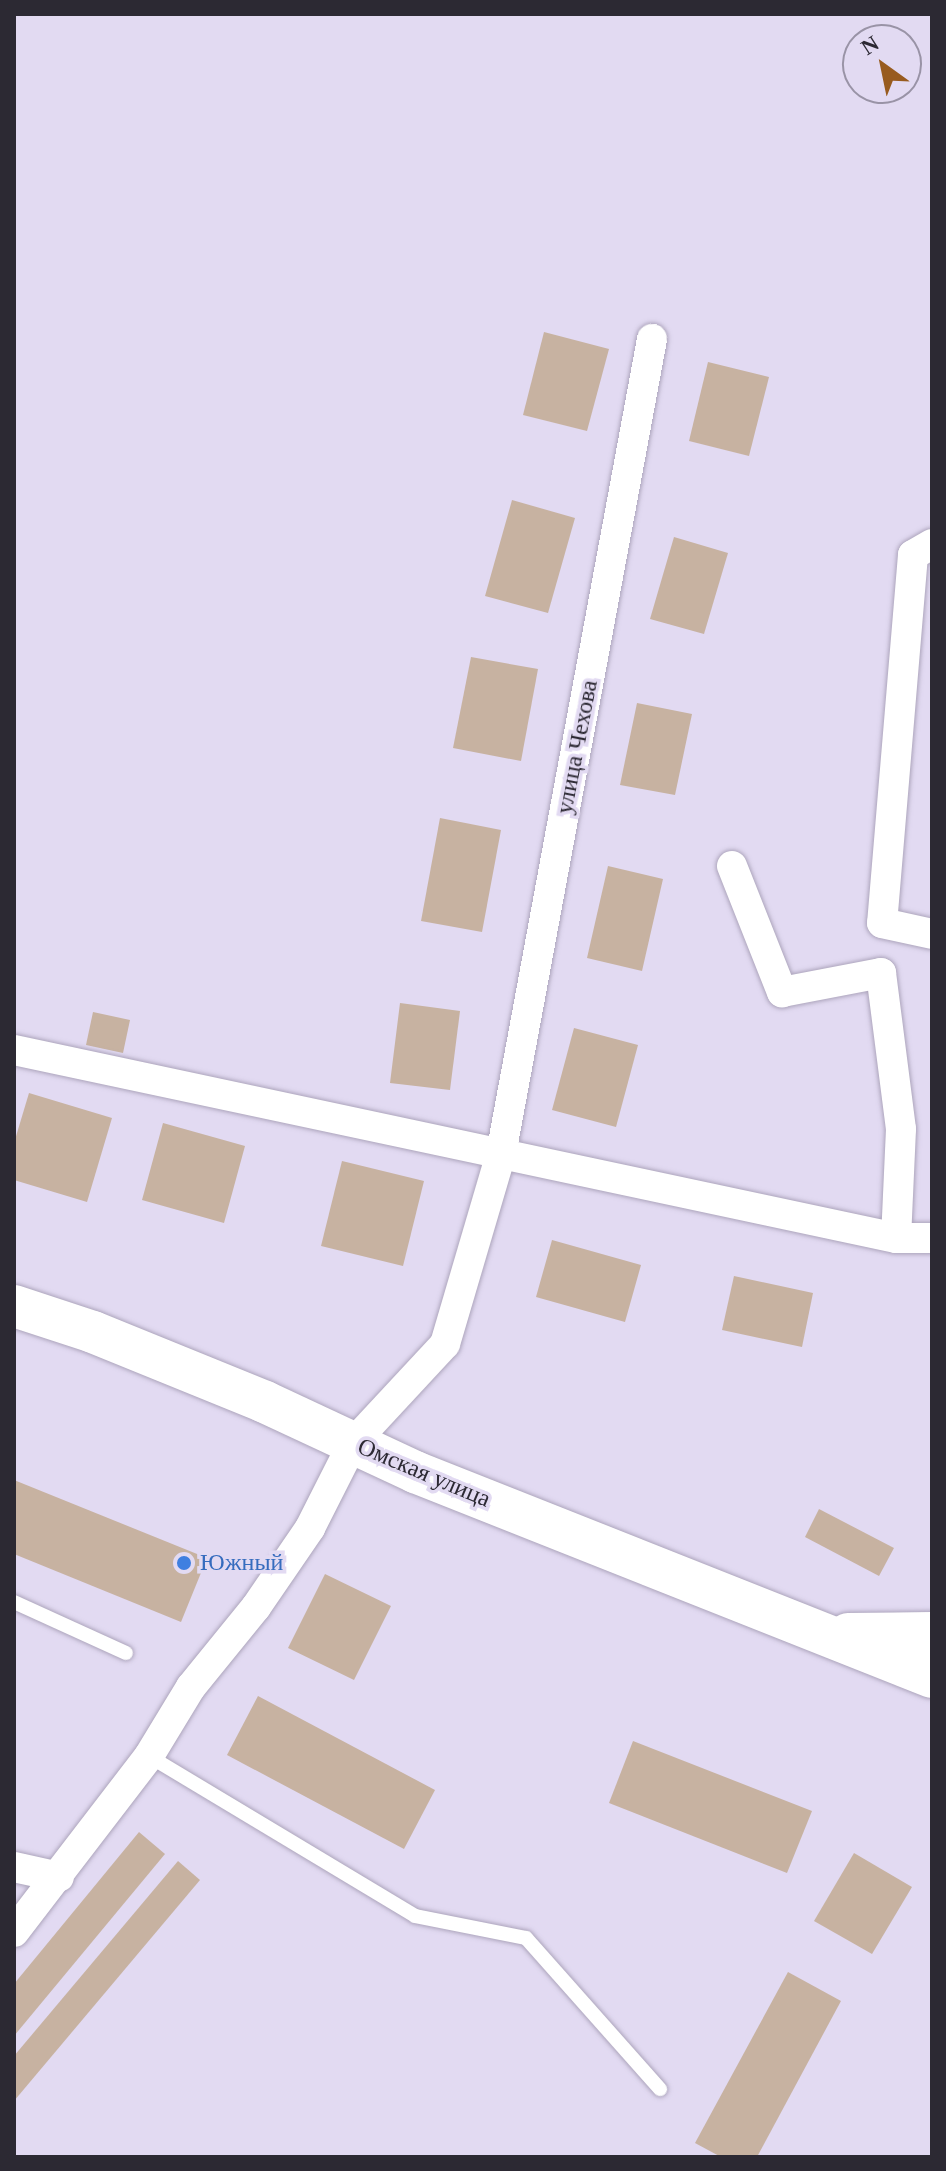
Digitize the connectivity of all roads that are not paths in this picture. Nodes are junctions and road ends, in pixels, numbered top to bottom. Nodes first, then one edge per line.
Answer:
1 (652, 339) dead end
2 (932, 544) edge
3 (732, 866) dead end
4 (932, 934) edge
5 (14, 1050) edge
6 (501, 1154) junction
7 (896, 1238) junction
8 (932, 1238) edge
9 (14, 1306) edge
10 (353, 1443) junction
11 (14, 1602) edge
12 (932, 1633) edge
13 (835, 1634) junction
14 (126, 1653) dead end
15 (932, 1677) edge
16 (149, 1756) junction
17 (14, 1867) edge
18 (59, 1877) junction
19 (14, 1932) edge
20 (660, 2089) dead end

1 - 6 street, улица Чехова
2 - 4 street
3 - 7 street
5 - 6 street
6 - 7 street
6 - 10 street, улица Чехова
7 - 8 street
9 - 10 street, Омская улица
10 - 13 street, Омская улица
10 - 16 street, улица Чехова
11 - 14 lane
12 - 13 street
13 - 15 street, Омская улица
16 - 18 street, улица Чехова
16 - 20 lane
17 - 18 street
18 - 19 street, улица Чехова

